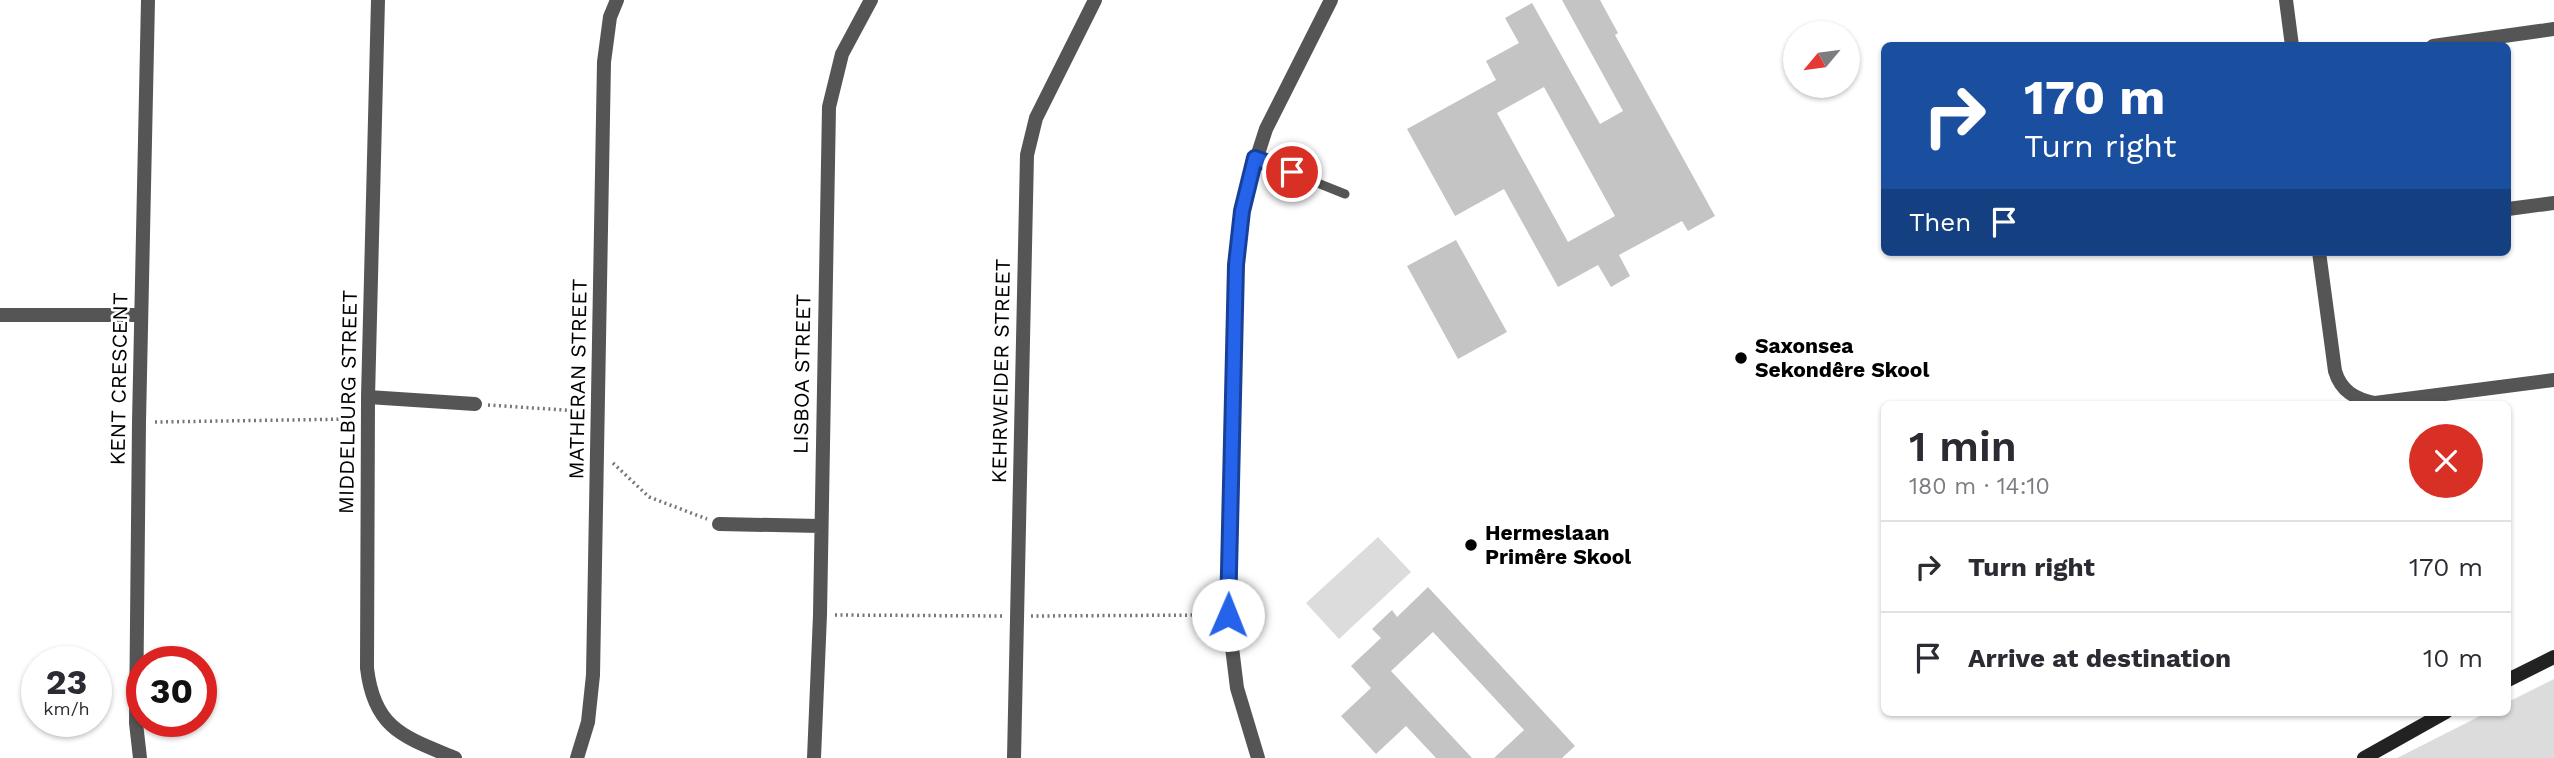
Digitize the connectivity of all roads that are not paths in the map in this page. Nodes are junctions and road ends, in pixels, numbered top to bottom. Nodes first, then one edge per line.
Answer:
1 (148, 0) edge
2 (378, 0) edge
3 (617, 0) edge
4 (870, 0) edge
5 (1096, 0) edge
6 (1331, 0) edge
7 (2286, 0) edge
8 (2554, 29) edge
9 (2291, 42) edge
10 (2461, 42) edge
11 (1255, 158) junction
12 (1345, 194) dead end
13 (2554, 203) edge
14 (2511, 209) edge
15 (2320, 256) edge
16 (0, 315) edge
17 (141, 316) junction
18 (2554, 380) edge
19 (368, 397) junction
20 (2368, 401) edge
21 (2391, 401) edge
22 (475, 404) dead end
23 (719, 524) dead end
24 (820, 526) junction
25 (2554, 657) edge
26 (2511, 678) edge
27 (2439, 716) edge
28 (139, 758) edge
29 (455, 758) edge
30 (577, 758) edge
31 (814, 758) edge
32 (1014, 758) edge
33 (1258, 758) edge
34 (2364, 758) edge

1 - 17 street, KENT CRESCENT
2 - 19 street, MIDDELBURG STREET
3 - 30 street, MATHERAN STREET
4 - 24 street, LISBOA STREET
5 - 32 street, KEHRWEIDER STREET
6 - 11 street
7 - 9 street
8 - 10 street
11 - 12 lane
11 - 33 street
13 - 14 street
15 - 20 street
16 - 17 street
17 - 28 street, KENT CRESCENT
18 - 21 street
19 - 22 street
19 - 29 street, MIDDELBURG STREET
23 - 24 street
24 - 31 street, LISBOA STREET
25 - 26 main road
27 - 34 main road

